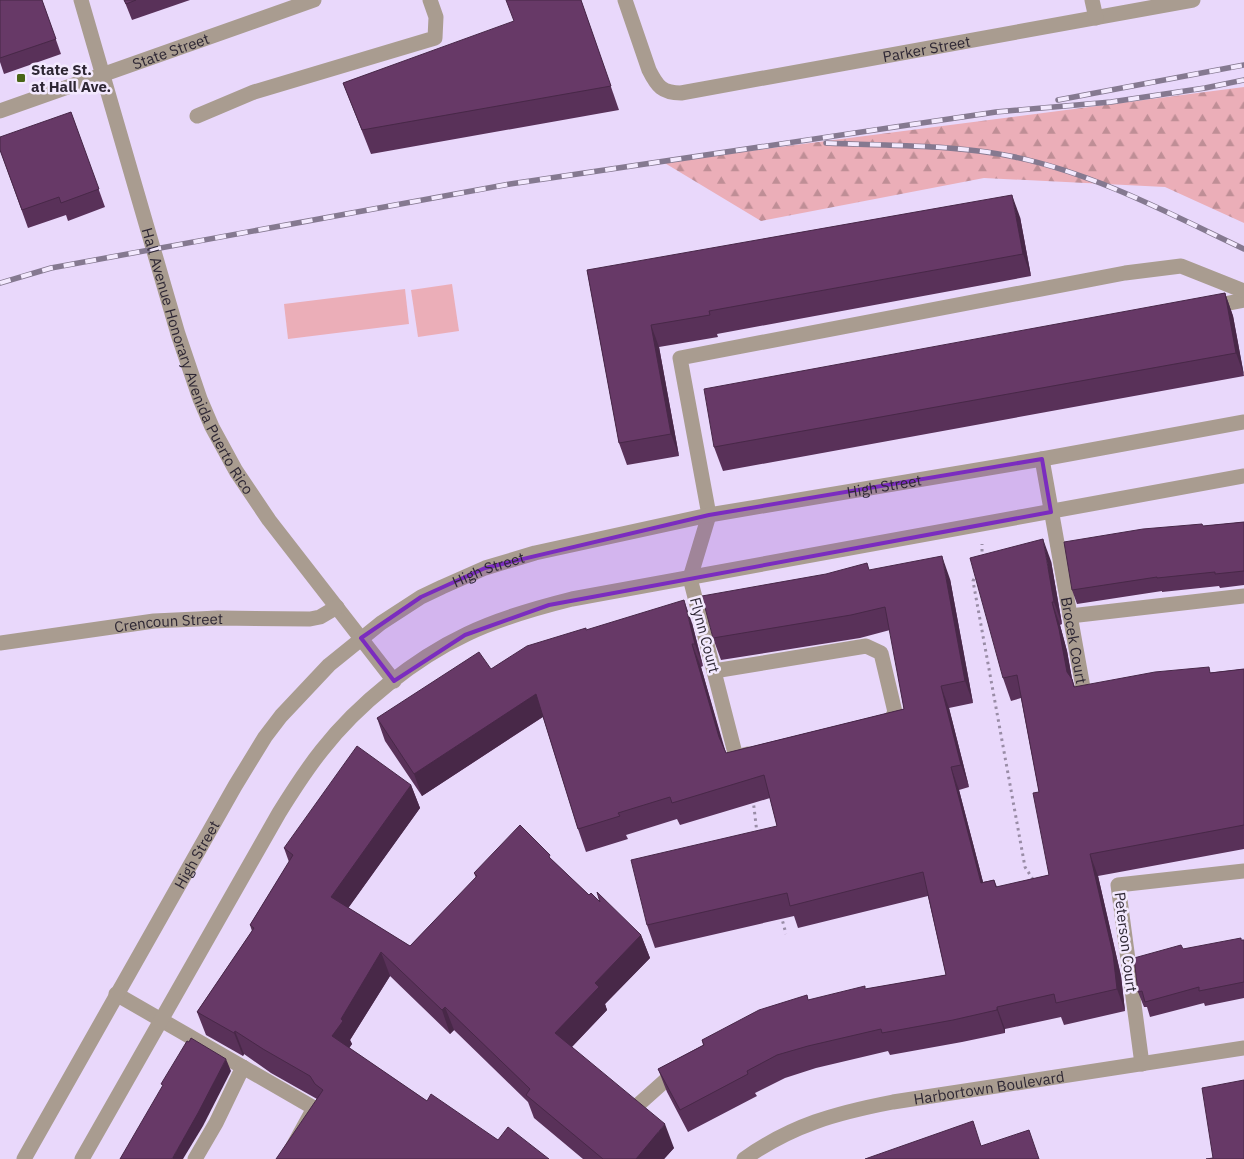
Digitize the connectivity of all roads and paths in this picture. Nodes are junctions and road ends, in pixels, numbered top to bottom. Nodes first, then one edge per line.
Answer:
1 (81, 0) edge
2 (314, 0) edge
3 (430, 0) edge
4 (625, 0) edge
5 (1092, 0) edge
6 (1193, 0) edge
7 (1096, 18) junction
8 (102, 74) junction
9 (0, 111) edge
10 (197, 116) dead end
11 (1244, 291) edge
12 (1244, 300) edge
13 (1195, 309) edge
14 (1244, 422) edge
15 (1042, 459) junction
16 (1244, 476) edge
17 (1051, 512) junction
18 (709, 515) junction
19 (978, 525) junction
20 (982, 561) edge
21 (979, 567) edge
22 (690, 578) junction
23 (1244, 596) edge
24 (337, 607) junction
25 (1070, 616) junction
26 (362, 638) junction
27 (0, 643) edge
28 (714, 671) junction
29 (394, 680) junction
30 (1112, 690) edge
31 (869, 729) edge
32 (764, 751) edge
33 (752, 792) edge
34 (759, 842) edge
35 (1244, 872) edge
36 (1036, 884) edge
37 (781, 915) edge
38 (786, 934) dead end
39 (116, 994) junction
40 (160, 1020) junction
41 (1244, 1048) edge
42 (689, 1062) edge
43 (1142, 1064) junction
44 (243, 1067) junction
45 (638, 1104) edge
46 (24, 1159) edge
47 (82, 1159) edge
48 (195, 1159) edge
49 (286, 1159) edge
50 (744, 1159) edge

1 - 8 street, Hall Avenue Honorary Avenida Puerto Rico
2 - 8 street, State Street
3 - 10 street
4 - 7 street, Parker Street
5 - 7 street
6 - 7 street, Parker Street
8 - 9 street, State Street
8 - 24 street, Hall Avenue Honorary Avenida Puerto Rico
11 - 18 street
12 - 13 street
14 - 15 street, High Street
15 - 17 street, Brocek Court
15 - 18 street, High Street
16 - 17 street
17 - 19 street
17 - 25 street, Brocek Court
18 - 22 street, Flynn Court
18 - 26 street, High Street
19 - 20 path
19 - 22 street
21 - 36 path
22 - 28 street, Flynn Court
22 - 29 street
23 - 25 street
24 - 26 street, Hall Avenue Honorary Avenida Puerto Rico
24 - 27 street, Crencoun Street
25 - 30 street, Brocek Court
26 - 29 street, Hall Avenue Honorary Avenida Puerto Rico
26 - 39 street, High Street
28 - 31 street
28 - 32 street, Flynn Court
29 - 40 street
33 - 34 path
35 - 43 street, Peterson Court
37 - 38 path
39 - 40 street
39 - 46 street, High Street
40 - 44 street
40 - 47 street
41 - 43 street, Harbortown Boulevard
42 - 45 street
43 - 50 street, Harbortown Boulevard
44 - 48 street
44 - 49 street

